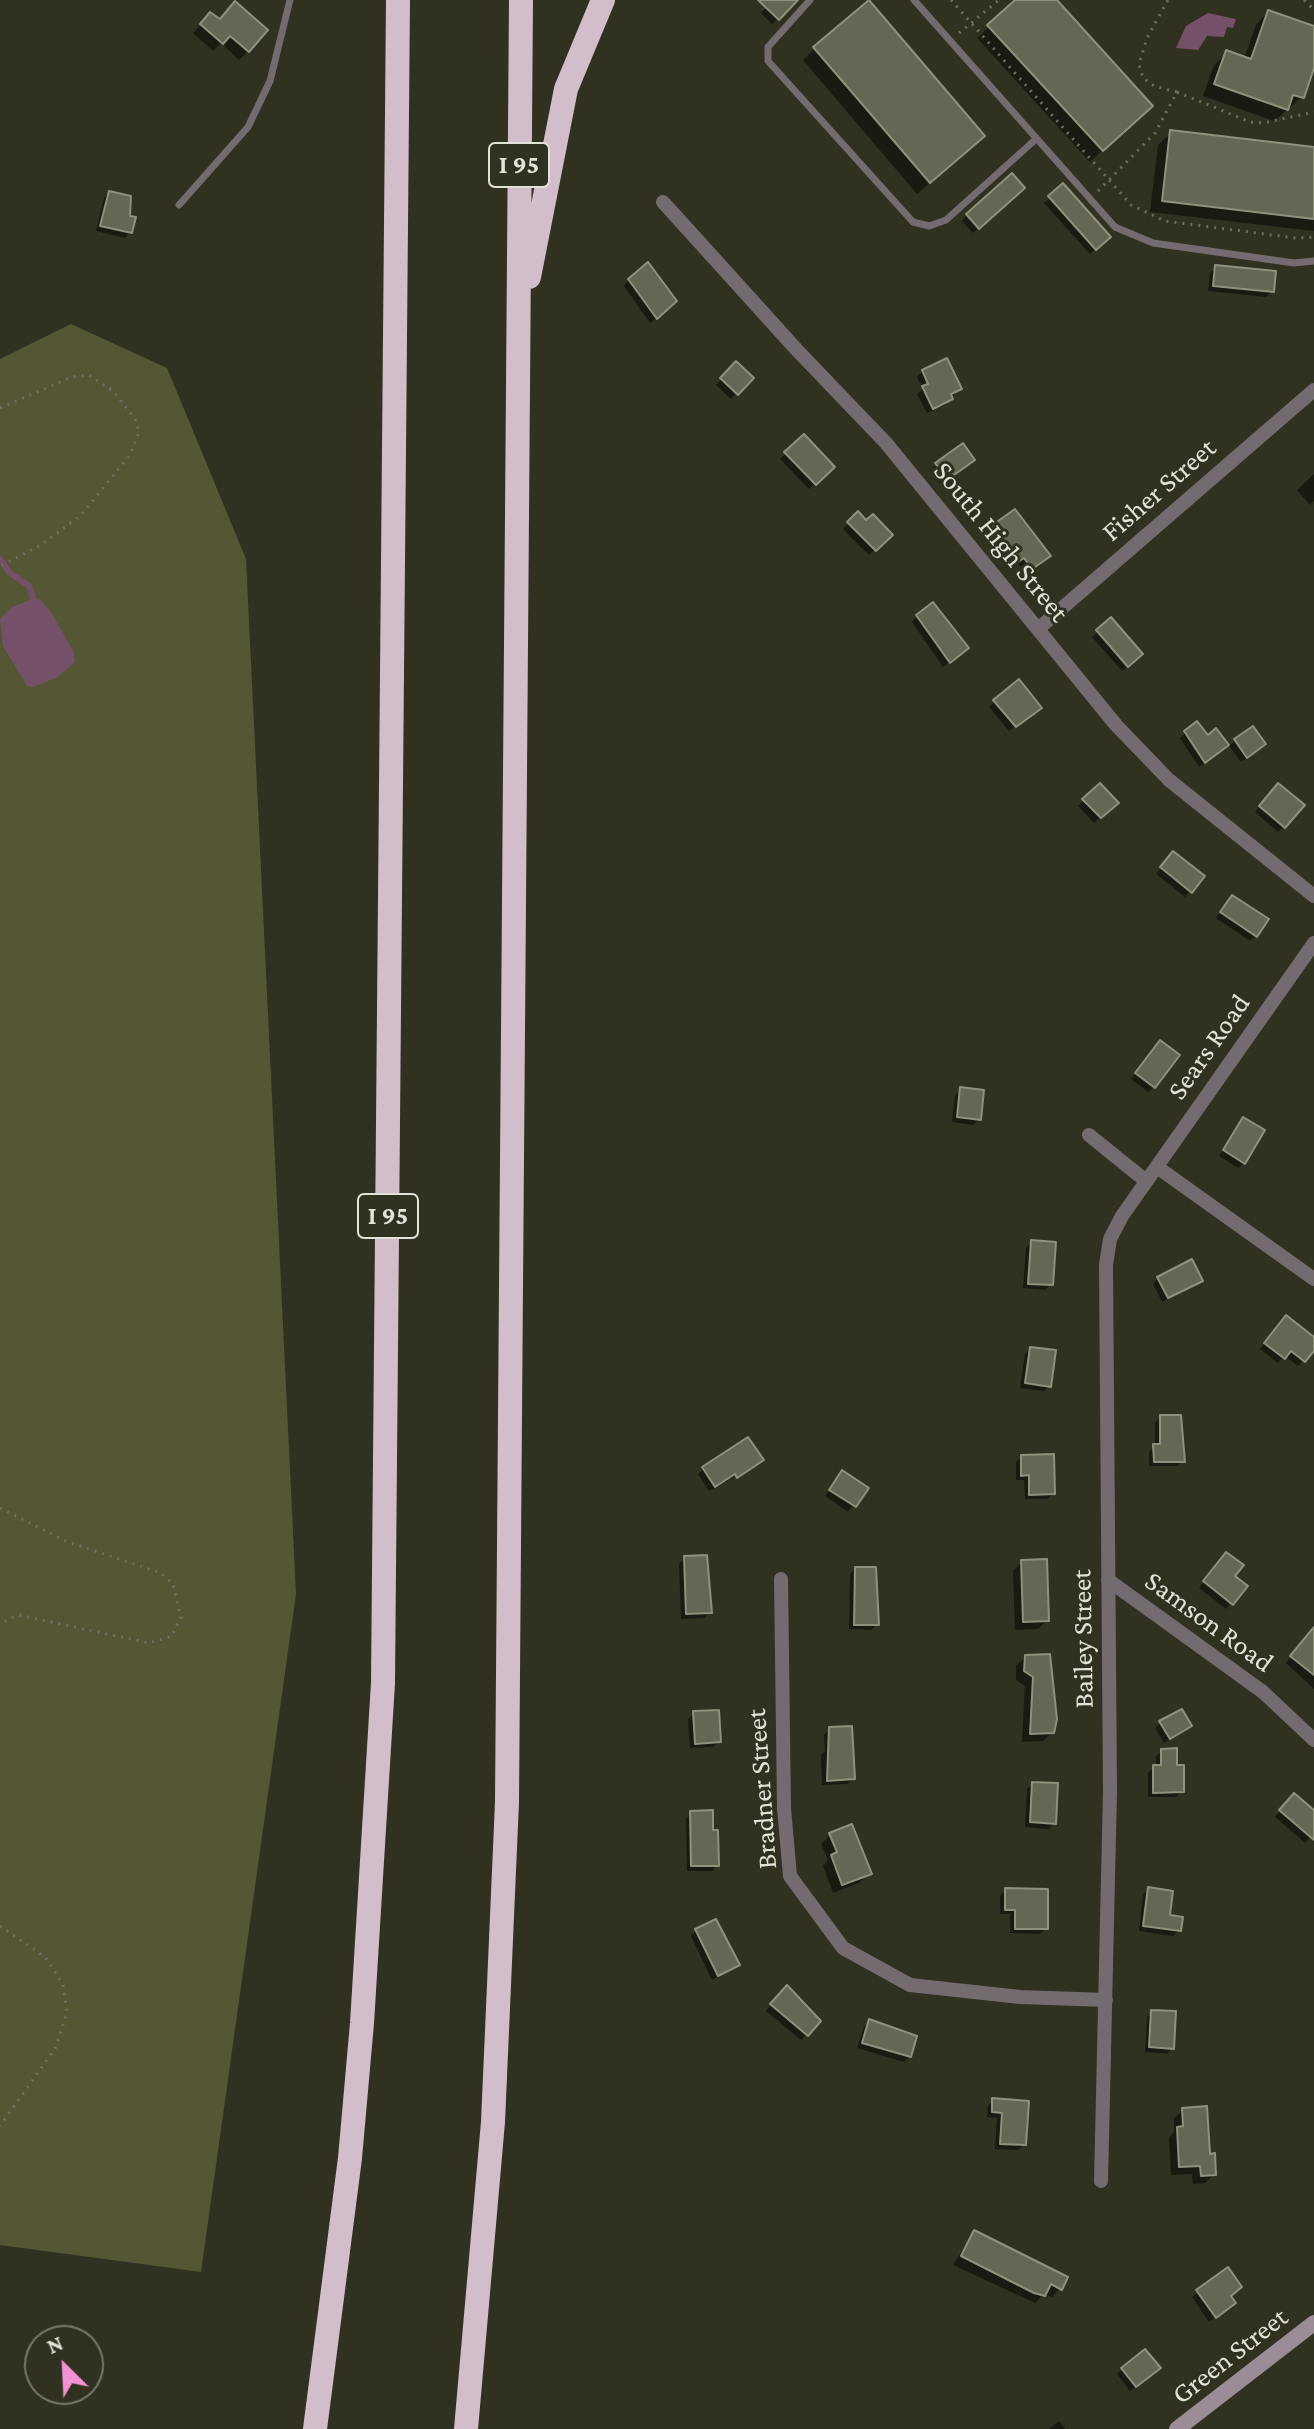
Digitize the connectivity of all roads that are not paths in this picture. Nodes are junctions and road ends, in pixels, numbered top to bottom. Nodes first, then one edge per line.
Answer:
1 (290, 0) edge
2 (521, 0) edge
3 (603, 0) edge
4 (810, 0) edge
5 (914, 0) edge
6 (398, 1) edge
7 (1036, 139) junction
8 (663, 202) dead end
9 (179, 205) dead end
10 (1314, 261) edge
11 (518, 331) junction
12 (1314, 390) edge
13 (1038, 629) junction
14 (1314, 896) edge
15 (1314, 943) edge
16 (1089, 1135) dead end
17 (1157, 1167) junction
18 (1146, 1181) junction
19 (1314, 1279) edge
20 (781, 1579) dead end
21 (1108, 1580) junction
22 (1314, 1740) edge
23 (1106, 2000) junction
24 (1101, 2181) dead end
25 (1314, 2323) edge
26 (315, 2429) edge
27 (466, 2429) edge
28 (1177, 2429) edge

1 - 9 lane
2 - 11 highway, I 95
3 - 11 highway
4 - 7 lane
5 - 7 lane
6 - 26 highway, I 95
7 - 10 lane
8 - 13 street, South High Street
11 - 27 highway, I 95
12 - 13 street, Fisher Street
13 - 14 street, South High Street
15 - 17 street, Sears Road
16 - 18 street
17 - 18 street, Sears Road
17 - 19 street
18 - 21 street, Bailey Street
20 - 23 street, Bradner Street
21 - 22 street, Samson Road
21 - 23 street, Bailey Street
23 - 24 street, Bailey Street
25 - 28 main road, Green Street

